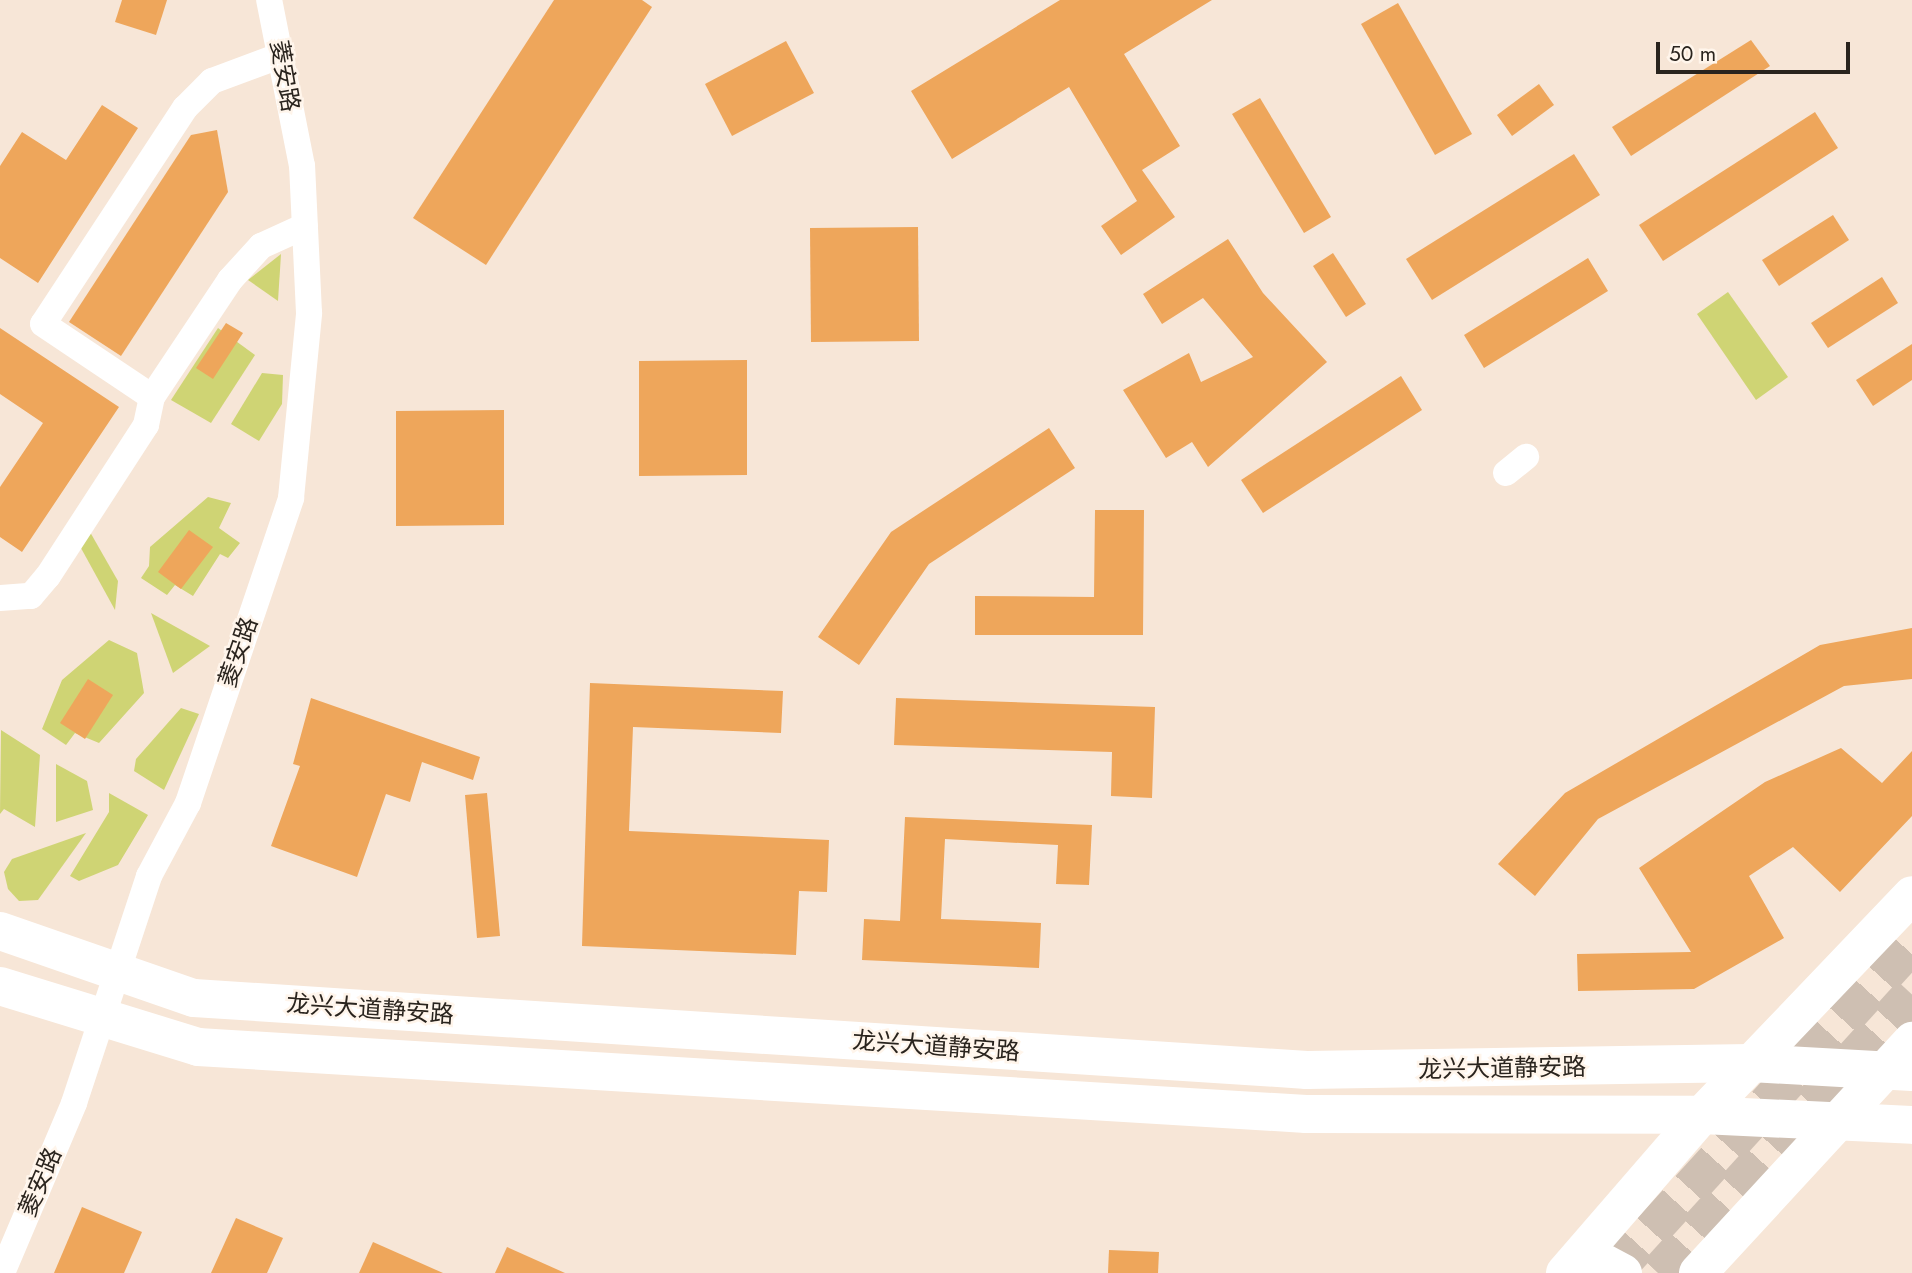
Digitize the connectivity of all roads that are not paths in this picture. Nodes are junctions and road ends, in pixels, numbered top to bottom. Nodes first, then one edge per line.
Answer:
1 (269, 0) edge
2 (282, 55) junction
3 (305, 226) junction
4 (152, 397) junction
5 (0, 598) edge
6 (1912, 895) edge
7 (0, 931) edge
8 (114, 973) junction
9 (0, 986) edge
10 (98, 1022) junction
11 (1912, 1041) edge
12 (1751, 1063) junction
13 (1898, 1071) edge
14 (1702, 1115) junction
15 (1837, 1122) junction
16 (1912, 1125) edge
17 (1573, 1265) edge
18 (2, 1273) edge
19 (1623, 1273) edge
20 (1698, 1273) edge

1 - 2 street, 菱安路
2 - 3 street, 菱安路
2 - 4 street
3 - 4 street
3 - 8 street, 菱安路
4 - 5 street
6 - 12 main road
7 - 8 main road, 龙兴大道静安路
8 - 10 street, 菱安路
8 - 12 main road, 龙兴大道静安路
9 - 10 main road, 龙兴大道静安路
10 - 14 main road, 龙兴大道静安路
10 - 18 street, 菱安路
11 - 13 main road
12 - 13 main road, 龙兴大道静安路
12 - 14 main road
13 - 15 main road
14 - 15 main road, 龙兴大道静安路
14 - 17 main road
15 - 16 main road, 龙兴大道静安路
15 - 20 main road
17 - 19 main road

